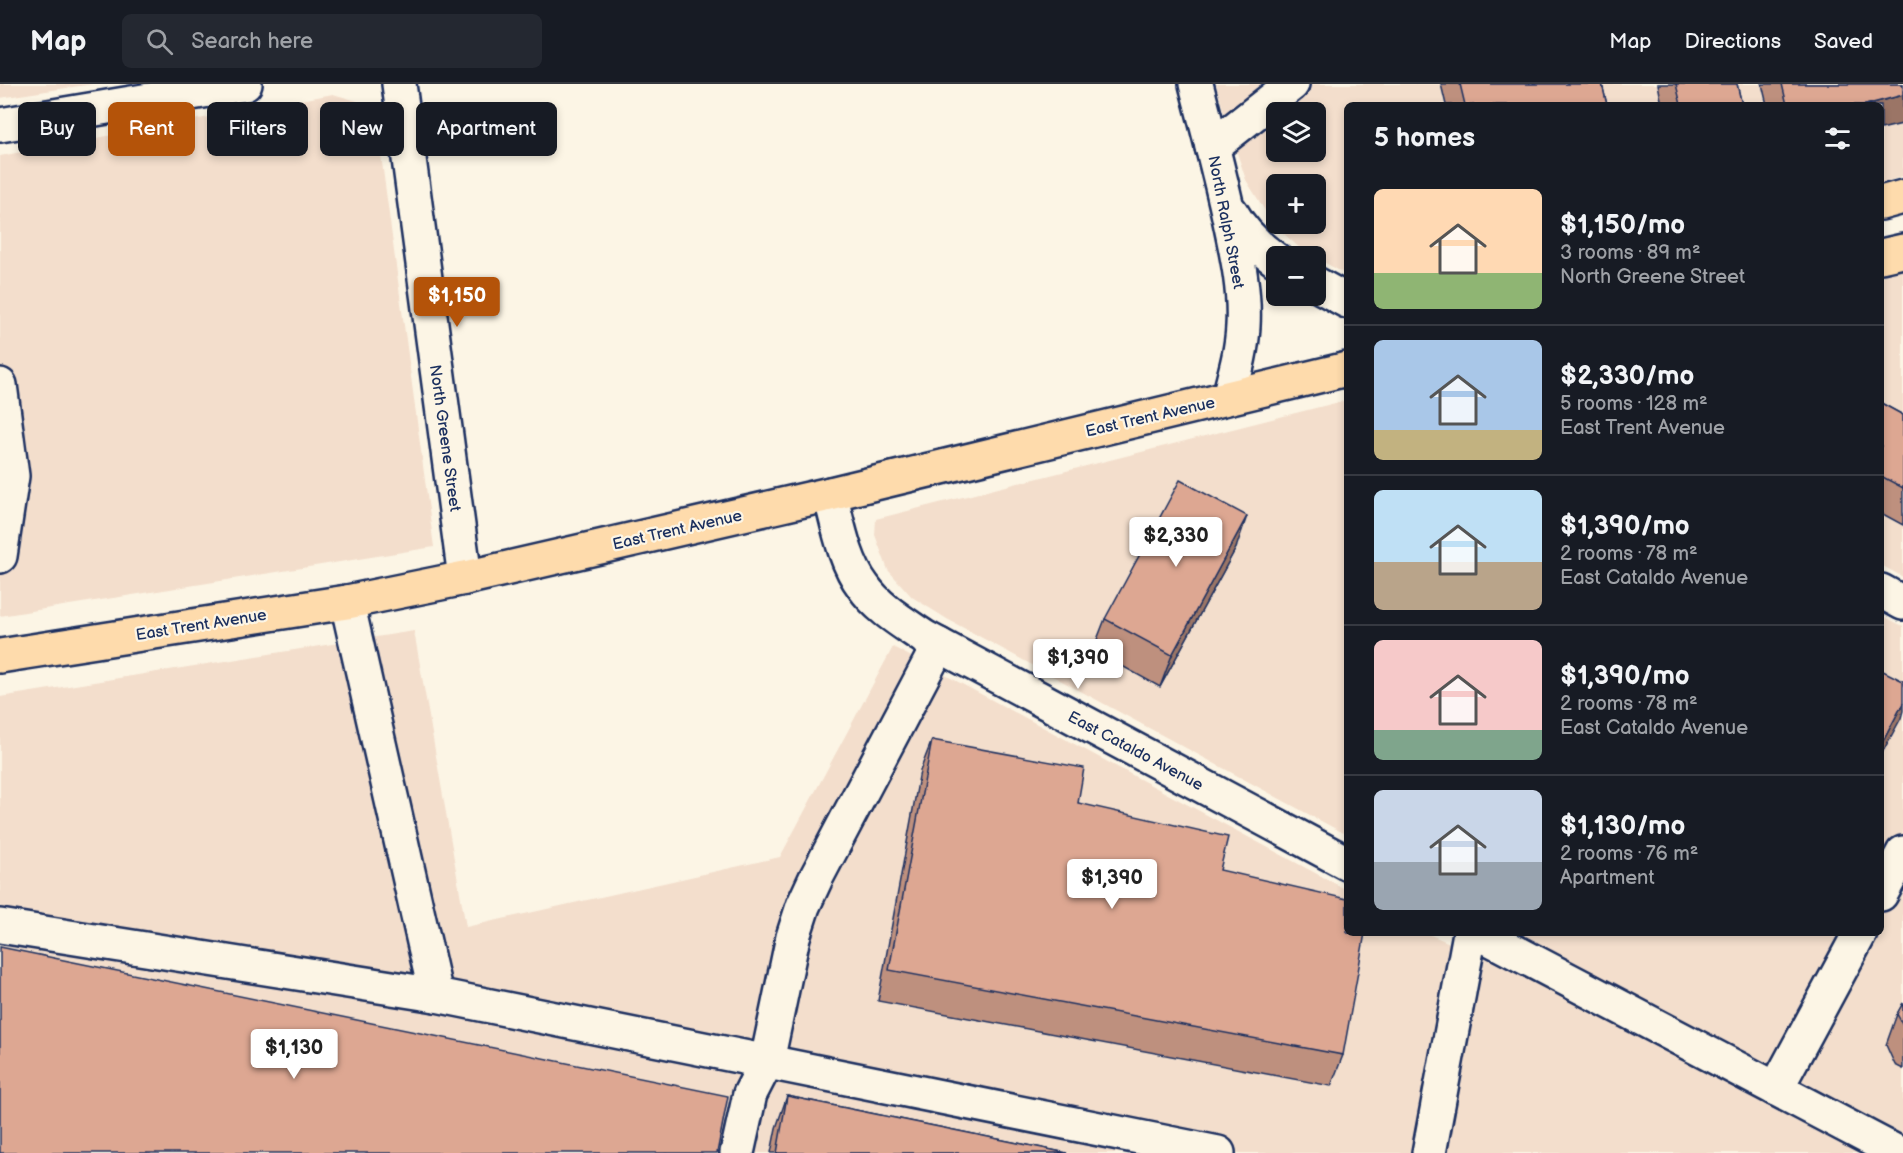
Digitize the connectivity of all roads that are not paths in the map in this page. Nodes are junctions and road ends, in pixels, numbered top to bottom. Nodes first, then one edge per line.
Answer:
1 (245, 84) edge
2 (399, 84) edge
3 (1196, 84) edge
4 (1292, 84) edge
5 (0, 125) edge
6 (1212, 147) junction
7 (1224, 193) junction
8 (1903, 197) edge
9 (1884, 202) edge
10 (1903, 251) edge
11 (1266, 252) edge
12 (1884, 255) edge
13 (1326, 289) edge
14 (1344, 299) edge
15 (1344, 370) edge
16 (0, 385) edge
17 (1229, 397) junction
18 (830, 494) junction
19 (0, 556) edge
20 (465, 578) junction
21 (1884, 593) edge
22 (347, 602) junction
23 (1903, 603) edge
24 (939, 645) junction
25 (0, 656) edge
26 (1903, 854) edge
27 (1344, 861) edge
28 (1884, 889) edge
29 (0, 926) edge
30 (1469, 936) edge
31 (1485, 936) edge
32 (1858, 936) edge
33 (436, 995) junction
34 (767, 1061) junction
35 (1776, 1089) junction
36 (1151, 1146) edge
37 (737, 1153) edge
38 (1218, 1153) edge
39 (1429, 1153) edge
40 (1898, 1153) edge

1 - 5 street
2 - 20 street, North Greene Street
3 - 6 street, North Ralph Street
4 - 6 street
6 - 7 street, North Ralph Street
7 - 11 street
7 - 17 street, North Ralph Street
8 - 9 main road
10 - 12 main road
13 - 14 street
15 - 17 main road, East Trent Avenue
16 - 19 street
17 - 18 main road, East Trent Avenue
18 - 20 main road, East Trent Avenue
18 - 24 street, East Cataldo Avenue
20 - 22 main road, East Trent Avenue
21 - 23 street
22 - 25 main road, East Trent Avenue
22 - 33 street
24 - 27 street, East Cataldo Avenue
24 - 34 street
26 - 28 street
29 - 33 street
30 - 39 street
31 - 35 street
32 - 35 street
33 - 34 street
34 - 36 street
34 - 37 street
35 - 40 street
36 - 38 street

